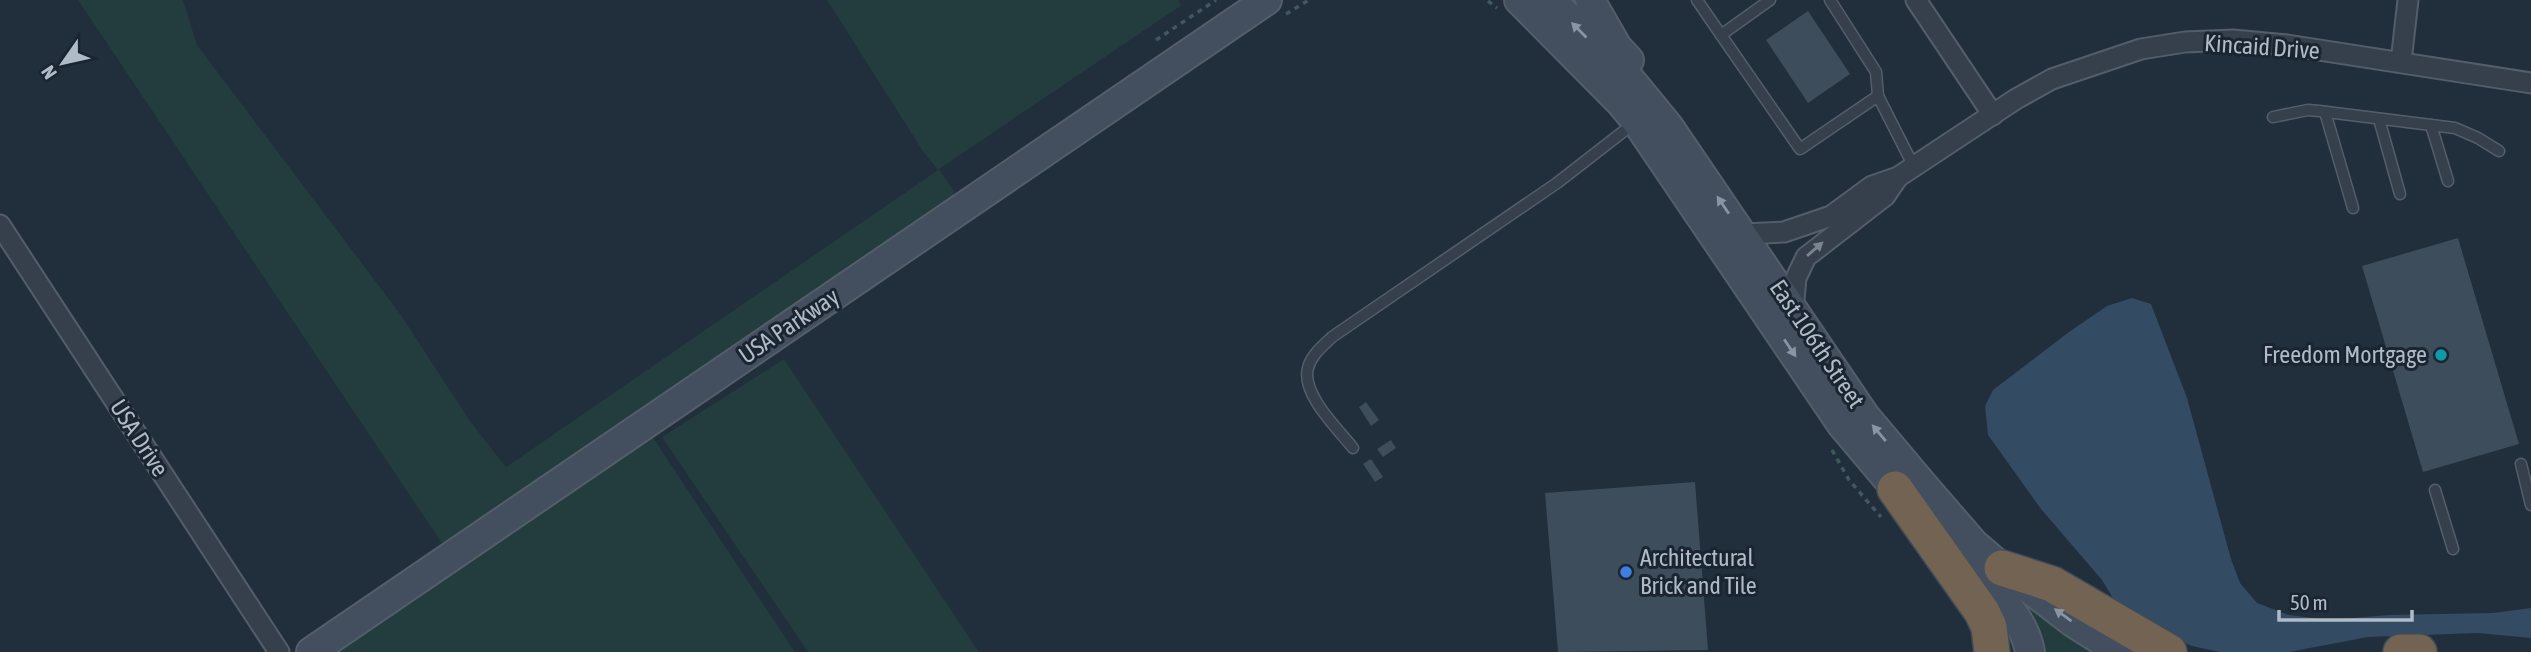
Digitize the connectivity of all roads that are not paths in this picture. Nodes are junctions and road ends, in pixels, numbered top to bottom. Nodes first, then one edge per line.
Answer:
1 (1267, 0) edge
2 (1519, 0) edge
3 (1551, 0) edge
4 (1590, 0) edge
5 (1697, 0) edge
6 (1770, 0) edge
7 (1829, 0) edge
8 (1916, 0) edge
9 (2408, 0) edge
10 (1721, 35) junction
11 (2401, 62) junction
12 (2531, 83) edge
13 (1878, 96) junction
14 (2325, 112) junction
15 (1993, 115) junction
16 (2273, 117) dead end
17 (2379, 119) junction
18 (1636, 121) junction
19 (2431, 125) junction
20 (1669, 127) junction
21 (2499, 151) dead end
22 (1906, 172) junction
23 (2448, 181) dead end
24 (2400, 194) dead end
25 (2353, 208) dead end
26 (0, 225) edge
27 (1743, 234) junction
28 (1793, 310) junction
29 (1353, 448) dead end
30 (2521, 464) dead end
31 (1895, 489) junction
32 (2435, 490) dead end
33 (2531, 505) edge
34 (2453, 548) dead end
35 (2002, 568) junction
36 (279, 652) edge
37 (310, 652) edge
38 (1992, 652) edge
39 (2030, 652) edge
40 (2120, 652) edge
41 (2169, 652) edge
42 (2401, 652) edge
43 (2418, 652) edge

1 - 37 main road, USA Parkway
2 - 18 main road, East 106th Street
20 -> 3 main road, East 106th Street
4 - 20 main road
5 - 10 lane
6 - 10 lane
7 - 13 lane
8 - 15 street
9 - 11 street
10 - 13 lane
11 - 12 street, Kincaid Drive
11 - 15 street, Kincaid Drive
13 - 22 lane
14 - 16 lane
14 - 17 lane
14 - 25 lane
15 - 22 street, Kincaid Drive
17 - 19 lane
17 - 24 lane
18 - 29 lane
18 -> 31 main road, East 106th Street
19 - 21 lane
19 - 23 lane
27 -> 20 main road, East 106th Street
22 - 27 street, Kincaid Drive
28 -> 22 street, Kincaid Drive
26 - 36 street, USA Drive
27 - 28 main road, East 106th Street
35 -> 28 main road, East 106th Street
30 - 33 lane
31 - 38 highway
31 - 39 main road, East 106th Street
32 - 34 lane
40 -> 35 main road, East 106th Street
35 - 41 highway
42 - 43 highway

